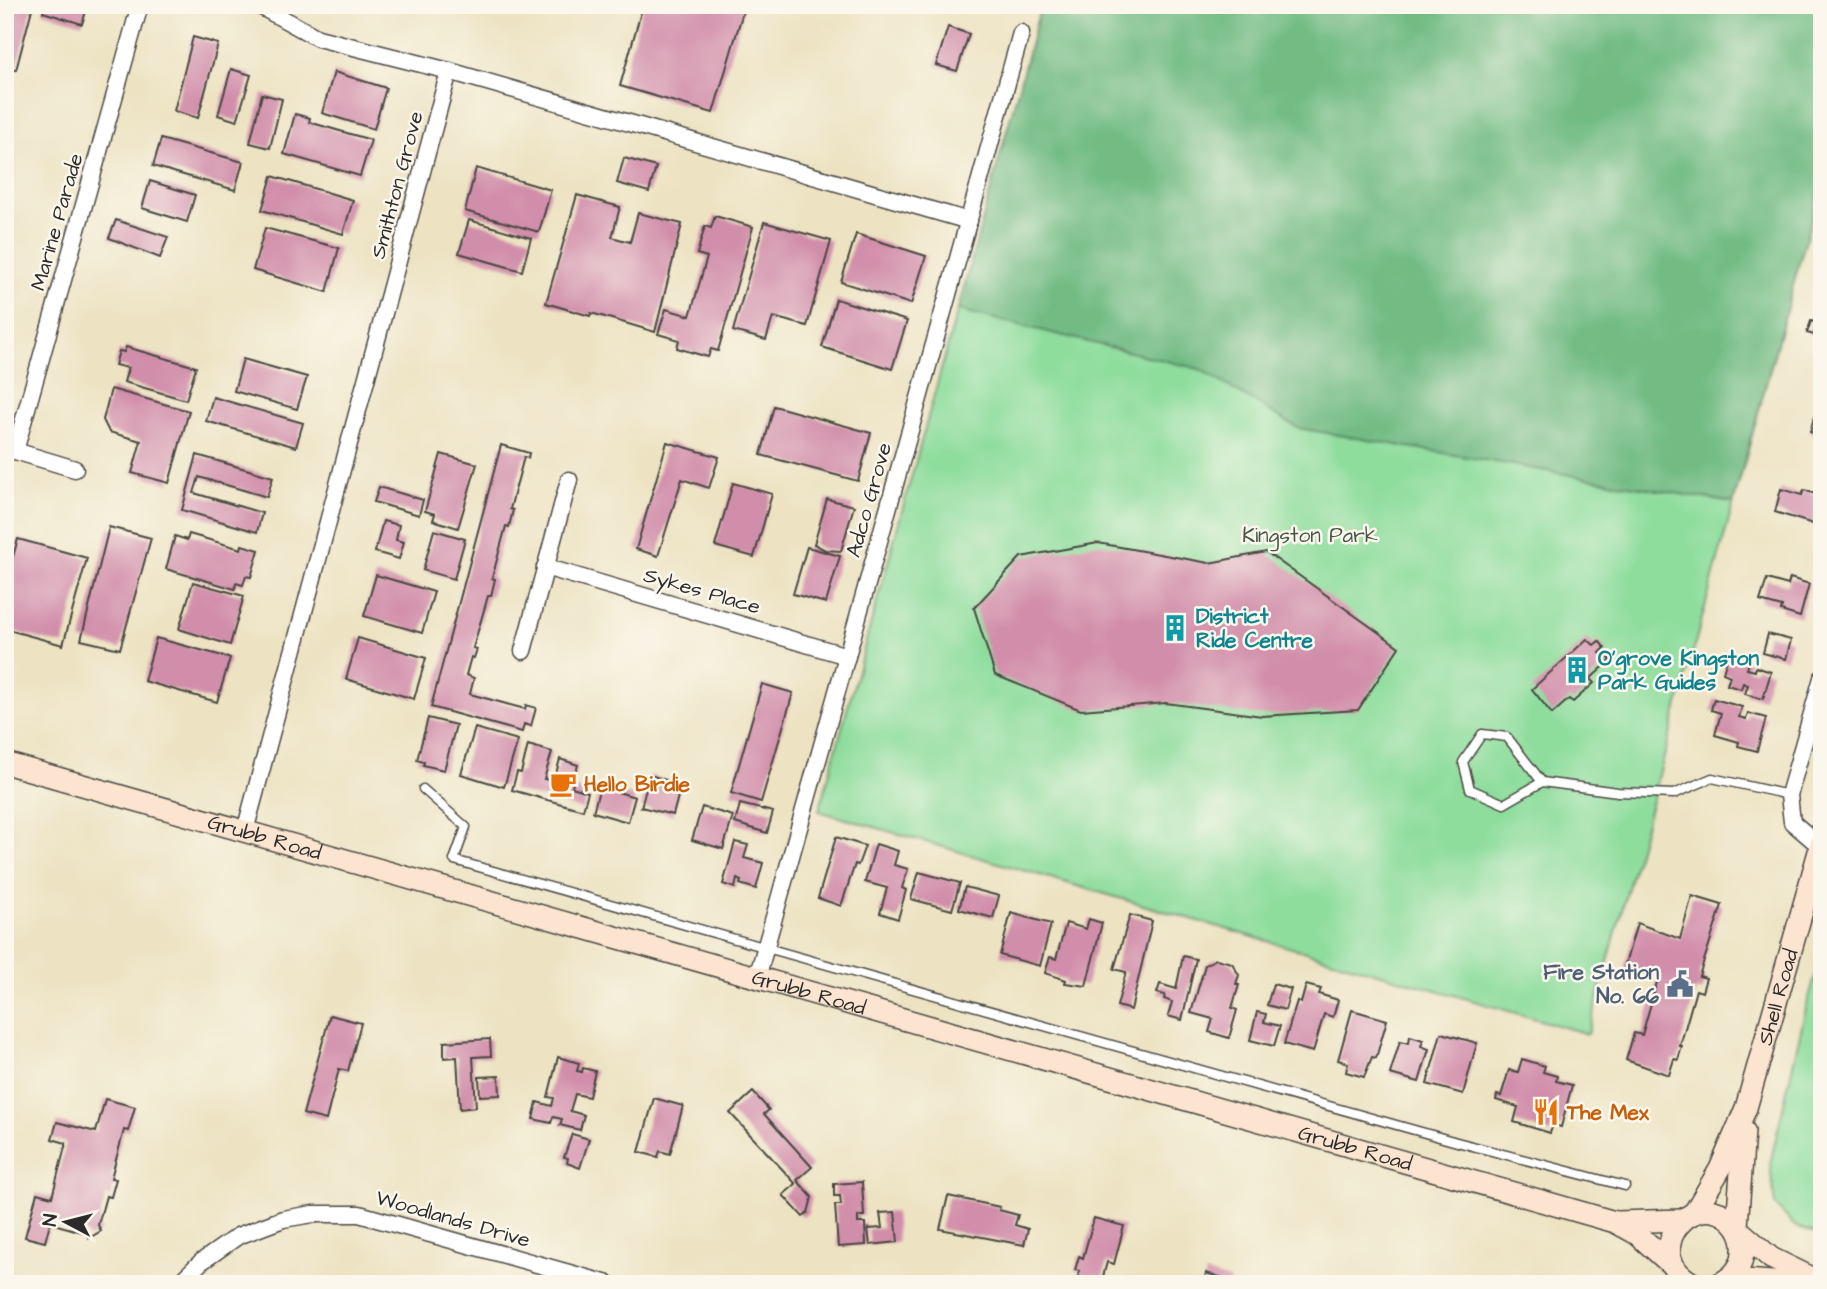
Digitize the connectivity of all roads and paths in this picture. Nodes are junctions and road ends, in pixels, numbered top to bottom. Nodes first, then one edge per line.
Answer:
1 (140, 5) edge
2 (258, 5) edge
3 (1021, 33) dead end
4 (449, 71) junction
5 (969, 221) junction
6 (10, 450) edge
7 (75, 469) dead end
8 (569, 480) dead end
9 (545, 567) junction
10 (523, 651) dead end
11 (847, 656) junction
12 (1822, 678) edge
13 (5, 763) edge
14 (1542, 782) junction
15 (423, 789) dead end
16 (1789, 795) junction
17 (245, 831) junction
18 (1821, 843) edge
19 (766, 948) junction
20 (757, 978) junction
21 (1746, 1108) junction
22 (1625, 1186) dead end
23 (1688, 1217) junction
24 (1615, 1222) junction
25 (1739, 1229) junction
26 (1673, 1266) junction
27 (1724, 1281) edge
28 (1822, 1283) edge
29 (178, 1284) edge
30 (608, 1284) edge
31 (1694, 1284) edge
32 (1804, 1284) edge

1 - 6 street, Marine Parade
2 - 4 street
3 - 5 street, Adco Grove
4 - 5 street
4 - 17 street, Smithton Grove
5 - 11 street, Adco Grove
6 - 7 street, Marine Parade
8 - 9 street
9 - 10 street
9 - 11 street, Sykes Place
11 - 19 street, Adco Grove
12 - 16 street
13 - 17 main road, Grubb Road
14 - 14 lane
14 - 16 lane
15 - 19 lane, Grubb Road
16 - 18 street, Shell Road
17 - 20 main road, Grubb Road
18 - 21 main road, Shell Road
19 - 20 street, Adco Grove
19 - 22 lane, Grubb Road
20 - 24 main road, Grubb Road
21 - 23 main road, Shell Road
21 - 25 main road, Shell Road
23 - 24 main road, Grubb Road
23 - 25 main road, Grubb Road
23 - 26 main road, Shell Road
24 - 26 main road, Grubb Road
25 - 27 main road, Shell Road
25 - 28 main road, Grubb Road
26 - 31 main road, Grubb Road
27 - 32 main road
29 - 30 street, Woodlands Drive

